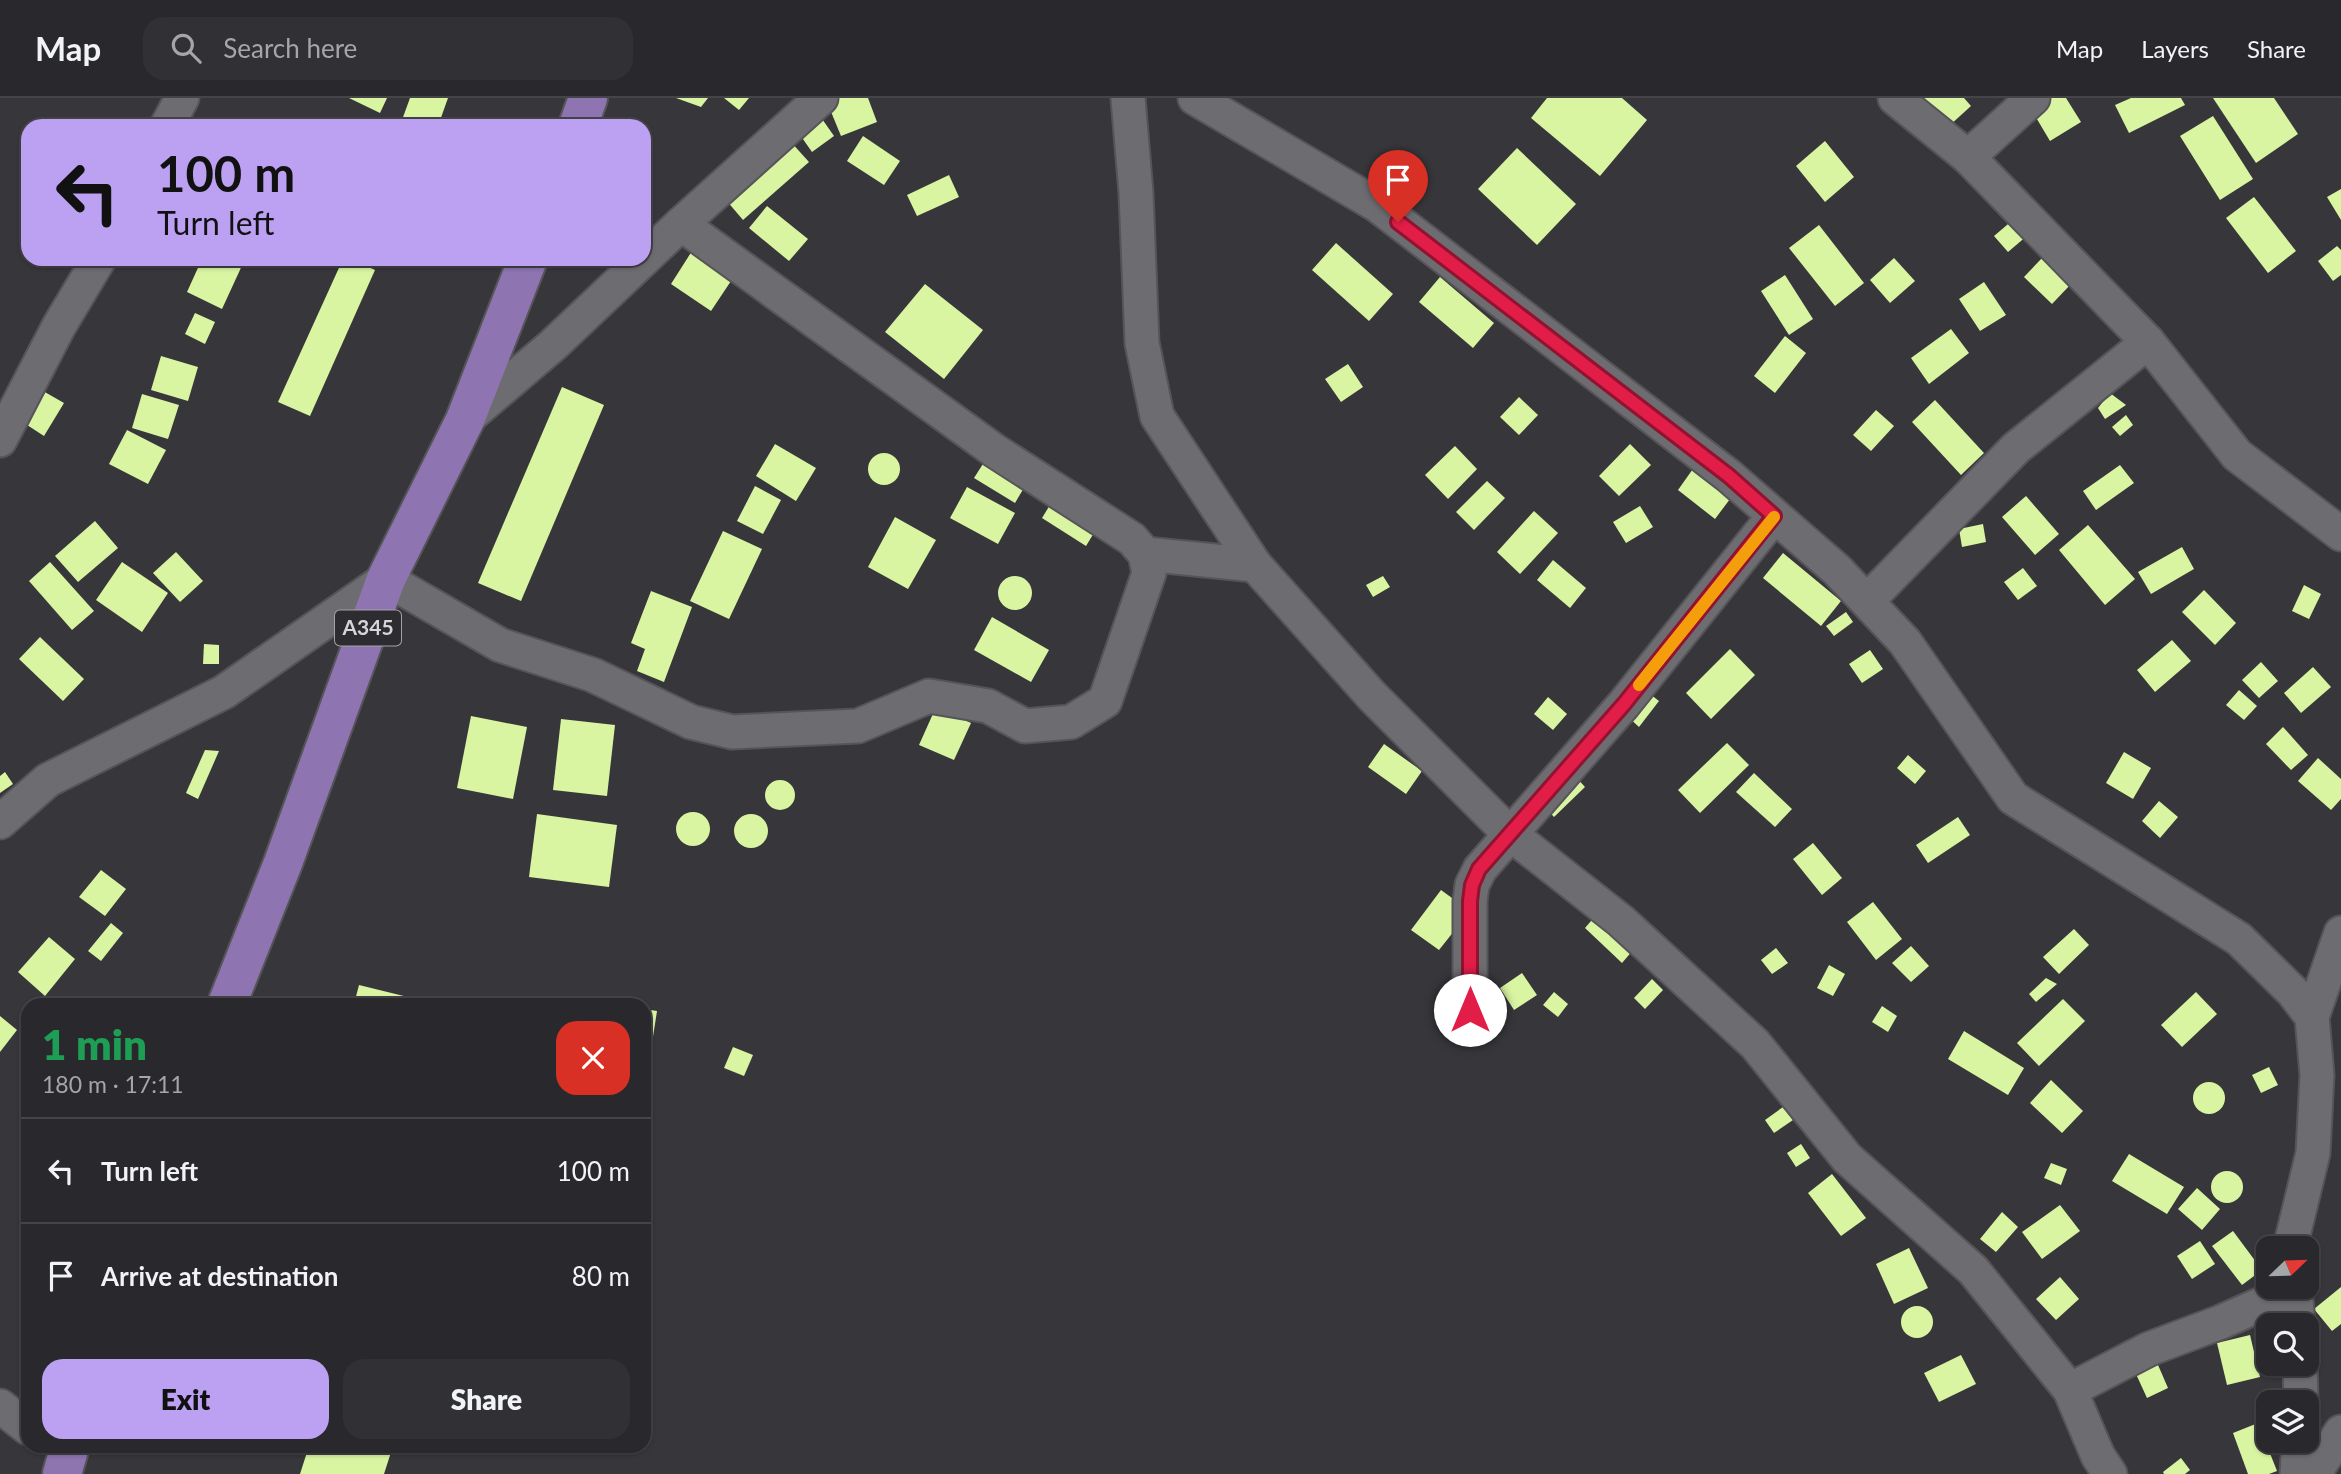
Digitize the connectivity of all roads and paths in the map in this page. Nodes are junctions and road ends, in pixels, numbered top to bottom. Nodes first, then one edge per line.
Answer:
1 (182, 98) edge
2 (588, 98) edge
3 (821, 98) edge
4 (1128, 98) edge
5 (1195, 98) edge
6 (1895, 98) edge
7 (2033, 98) edge
8 (171, 119) edge
9 (580, 119) edge
10 (1968, 157) junction
11 (681, 224) junction
12 (651, 252) edge
13 (95, 266) edge
14 (525, 266) edge
15 (637, 266) edge
16 (2148, 342) junction
17 (465, 420) junction
18 (0, 440) edge
19 (1774, 516) junction
20 (2341, 534) edge
21 (1145, 554) junction
22 (1255, 565) junction
23 (386, 579) junction
24 (1867, 601) junction
25 (0, 822) edge
26 (1509, 833) junction
27 (2341, 933) edge
28 (229, 998) edge
29 (1470, 1010) dead end
30 (2322, 1033) edge
31 (2294, 1236) edge
32 (2273, 1299) edge
33 (2070, 1390) junction
34 (0, 1406) edge
35 (21, 1422) edge
36 (2341, 1432) edge
37 (2298, 1453) edge
38 (2110, 1474) edge
39 (2297, 1474) edge
40 (2314, 1474) edge

1 - 8 street
2 - 9 highway
3 - 11 street
4 - 22 street
5 - 19 street
6 - 10 street
7 - 10 street
10 - 16 street
11 - 12 street
11 - 21 street
13 - 18 street
14 - 17 highway, A345
15 - 17 street
16 - 20 street
16 - 24 street
17 - 23 highway, A345
19 - 24 street
19 - 26 street
21 - 22 street
21 - 23 street
22 - 26 street
23 - 25 street
23 - 28 highway, A345
24 - 30 street
26 - 29 street
26 - 33 street
27 - 30 street
30 - 31 street
32 - 33 street
33 - 38 street
34 - 35 street
36 - 40 street
37 - 39 street

